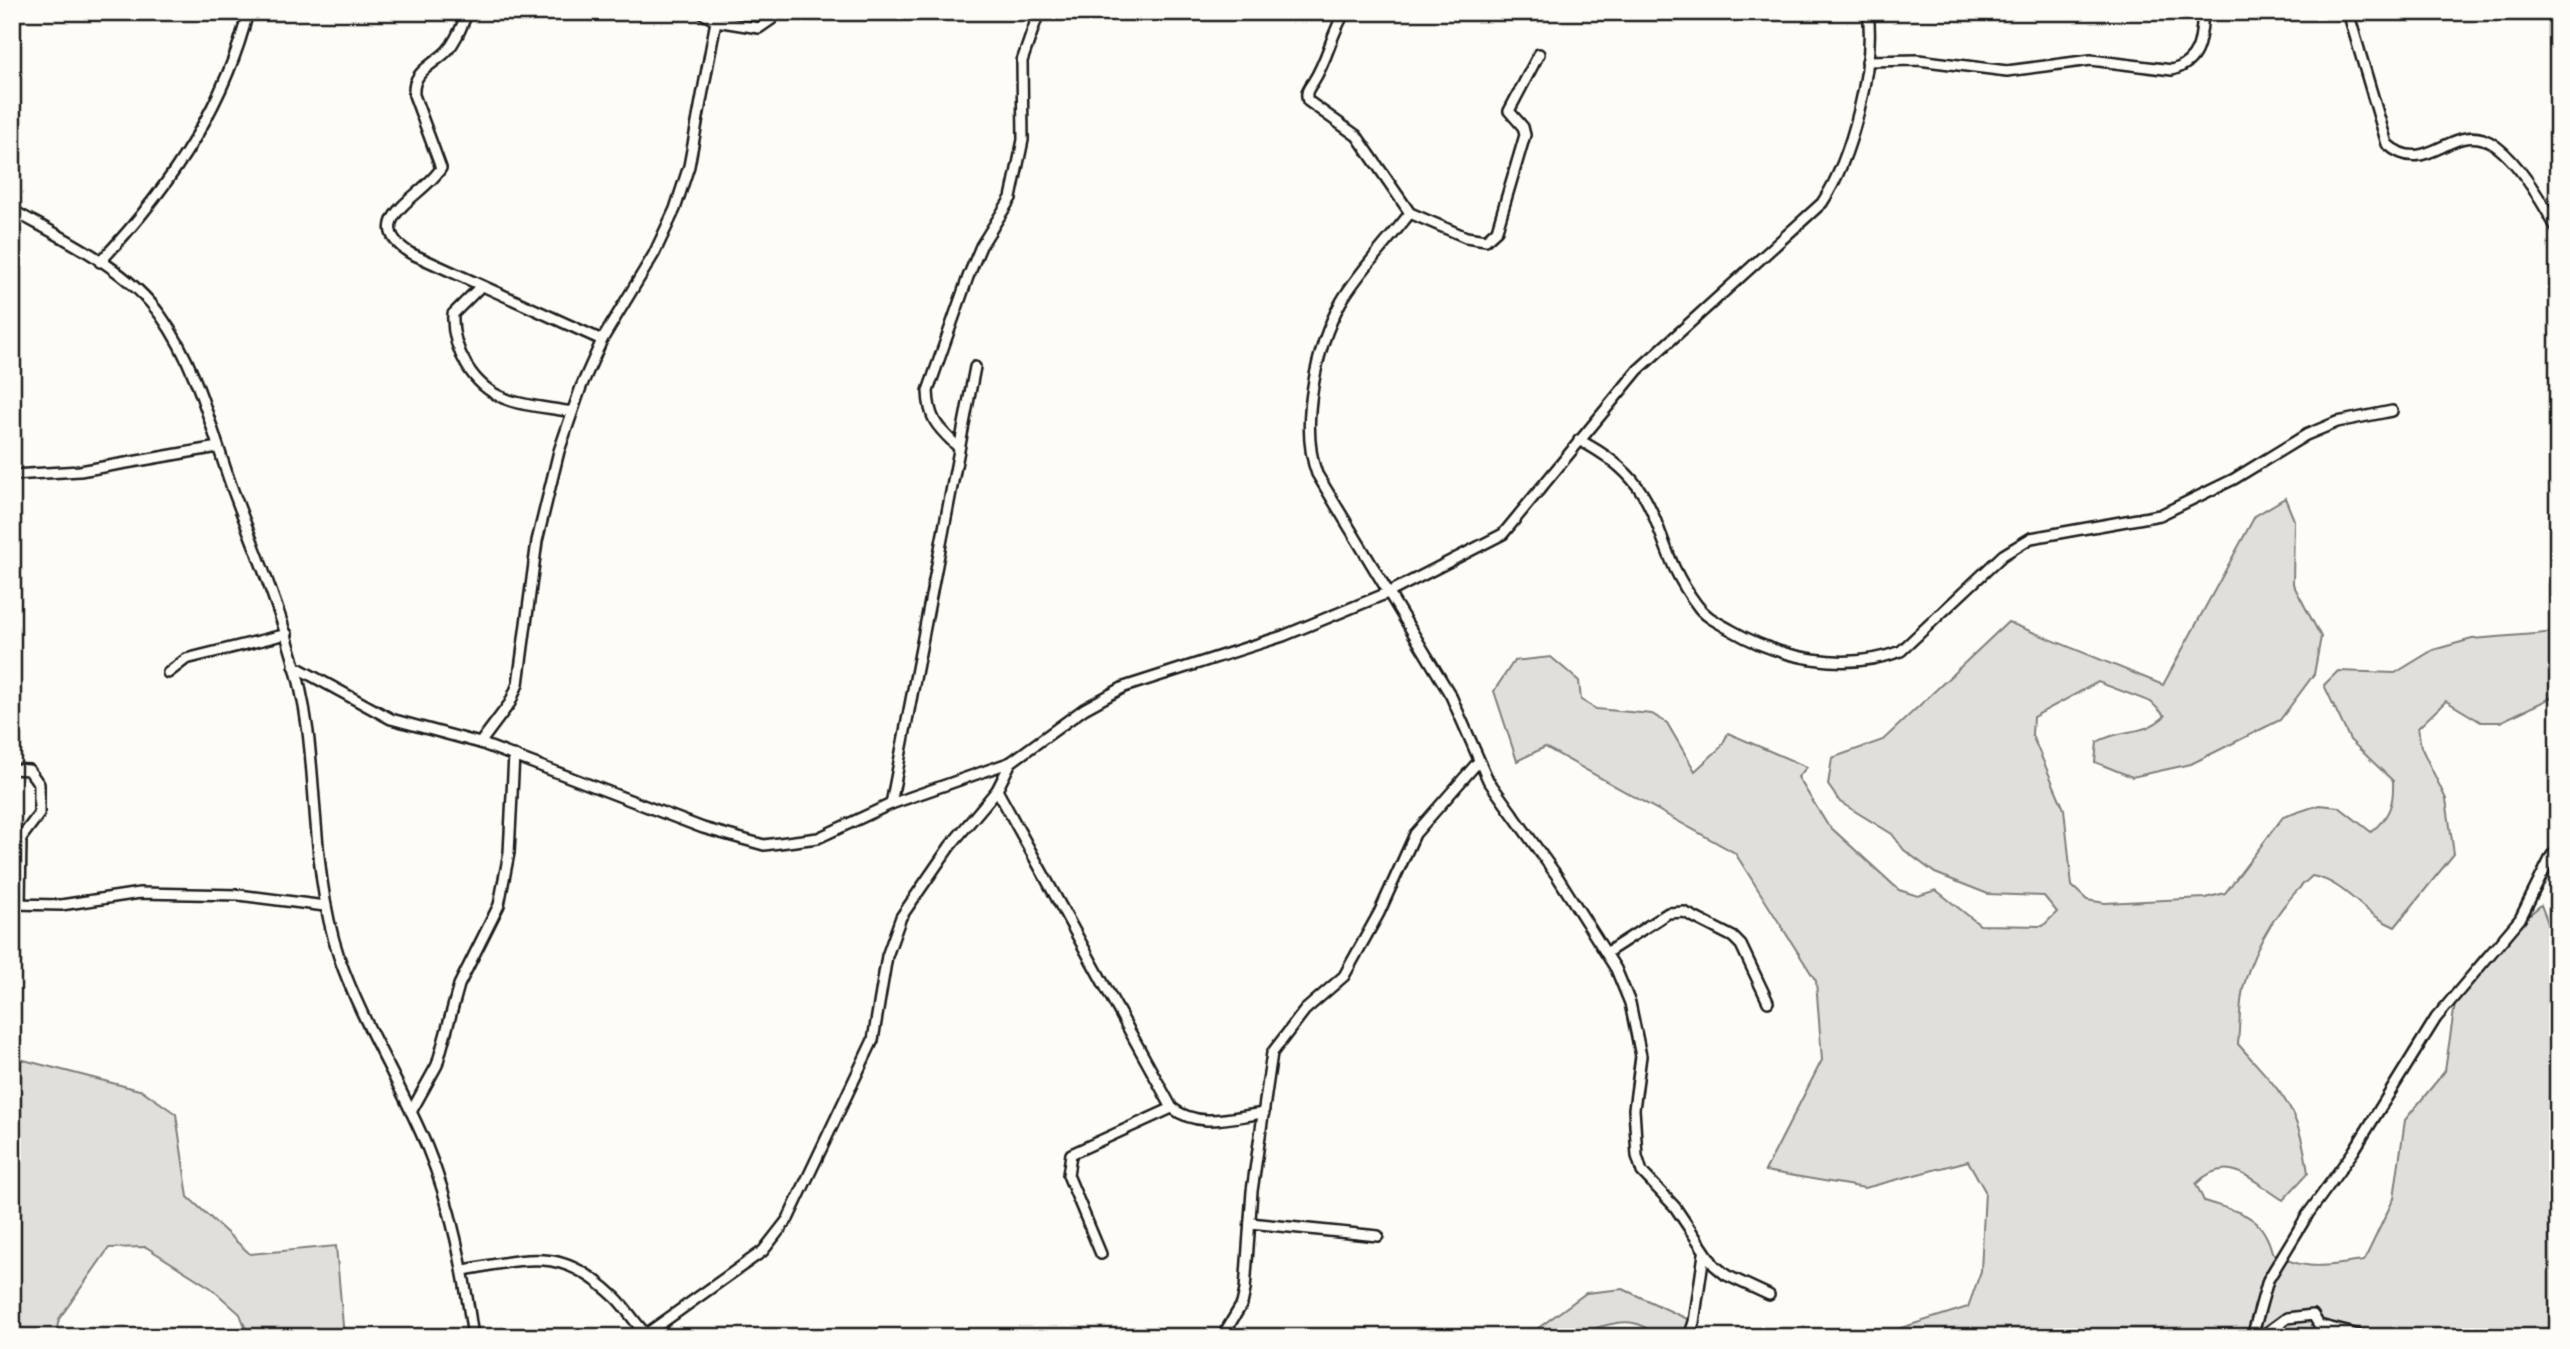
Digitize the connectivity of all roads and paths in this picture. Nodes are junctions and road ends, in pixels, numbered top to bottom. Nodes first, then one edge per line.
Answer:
1 (248, 12) edge
2 (700, 12) edge
3 (774, 12) edge
4 (1039, 12) edge
5 (1345, 12) edge
6 (1868, 12) edge
7 (2203, 12) edge
8 (2348, 12) edge
9 (466, 16) dead end
10 (716, 20) junction
11 (1539, 54) dead end
12 (1867, 61) junction
13 (12, 210) edge
14 (1410, 213) junction
15 (2558, 231) edge
16 (100, 262) junction
17 (481, 287) junction
18 (602, 340) junction
19 (975, 366) dead end
20 (2392, 411) dead end
21 (572, 412) junction
22 (1579, 440) junction
23 (218, 447) junction
24 (960, 449) junction
25 (12, 475) edge
26 (1390, 592) junction
27 (288, 634) junction
28 (294, 666) junction
29 (168, 673) dead end
30 (480, 743) junction
31 (514, 755) junction
32 (1011, 762) junction
33 (1478, 762) junction
34 (12, 769) edge
35 (997, 790) junction
36 (891, 804) junction
37 (2558, 851) edge
38 (16, 904) edge
39 (325, 905) junction
40 (1606, 953) junction
41 (1768, 1002) dead end
42 (1172, 1108) junction
43 (411, 1112) junction
44 (1264, 1112) junction
45 (1250, 1223) junction
46 (1378, 1236) dead end
47 (1101, 1254) dead end
48 (1704, 1254) junction
49 (464, 1270) junction
50 (1769, 1295) dead end
51 (645, 1336) edge
52 (473, 1337) edge
53 (1222, 1337) edge
54 (1689, 1337) edge
55 (2252, 1337) edge
56 (2261, 1337) edge
57 (2367, 1337) edge

1 - 16 street
2 - 10 street
3 - 10 street
4 - 24 street
5 - 14 street
6 - 12 street
7 - 12 street
8 - 15 street
9 - 17 street
10 - 18 street
11 - 14 street
12 - 22 street
13 - 16 street
14 - 26 street
16 - 23 street
17 - 18 street
17 - 21 street
18 - 21 street
19 - 24 street
20 - 22 street
21 - 30 street
22 - 26 street
23 - 25 street
23 - 27 street
24 - 36 street
26 - 32 street
26 - 33 street
27 - 28 street
27 - 29 street
28 - 30 street
28 - 39 street
30 - 31 street
31 - 36 street
31 - 43 street
32 - 35 street
32 - 36 street
33 - 40 street
33 - 44 street
34 - 38 street
35 - 42 street
35 - 51 street
37 - 55 street
38 - 39 street
39 - 43 street
40 - 41 street
40 - 48 street
42 - 44 street
42 - 47 street
43 - 49 street
44 - 45 street
45 - 46 street
45 - 53 street
48 - 50 street
48 - 54 street
49 - 51 street
49 - 52 street
56 - 57 street

